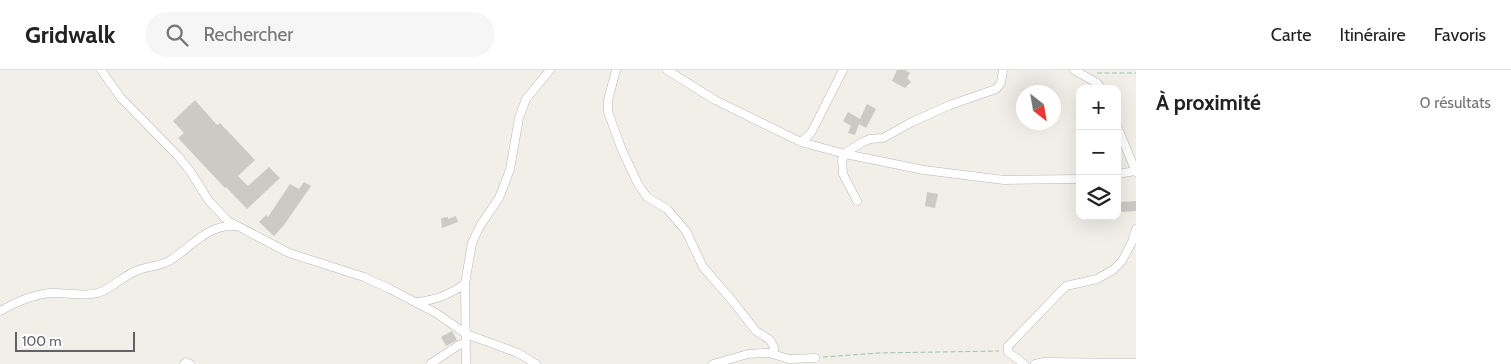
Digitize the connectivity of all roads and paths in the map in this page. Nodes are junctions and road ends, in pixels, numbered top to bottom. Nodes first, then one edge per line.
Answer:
1 (101, 70) edge
2 (550, 70) edge
3 (616, 70) edge
4 (667, 70) edge
5 (843, 70) edge
6 (1004, 70) edge
7 (1074, 70) edge
8 (1136, 73) edge
9 (1083, 74) junction
10 (1099, 85) edge
11 (1119, 130) edge
12 (802, 142) junction
13 (845, 154) junction
14 (1136, 171) edge
15 (1121, 173) edge
16 (1076, 180) edge
17 (857, 201) dead end
18 (237, 226) junction
19 (1136, 229) edge
20 (465, 284) junction
21 (416, 302) junction
22 (0, 311) edge
23 (466, 334) junction
24 (466, 343) junction
25 (1007, 349) junction
26 (774, 354) junction
27 (815, 361) edge
28 (1136, 363) edge
29 (184, 364) edge
30 (190, 364) edge
31 (430, 364) edge
32 (466, 364) edge
33 (536, 364) edge
34 (712, 364) edge
35 (822, 364) edge
36 (1024, 364) edge
37 (1035, 364) edge

1 - 18 street
2 - 20 street
3 - 26 street
4 - 12 street
5 - 12 street
6 - 13 street
7 - 9 street
8 - 9 path
9 - 10 street
11 - 14 street
12 - 13 street
13 - 16 street
13 - 17 street
14 - 15 street
18 - 21 street
18 - 22 street
19 - 25 street
20 - 21 street
20 - 23 street
21 - 23 street
23 - 24 street
23 - 33 street
24 - 31 street
24 - 32 street
25 - 27 path
25 - 36 street
26 - 27 street
26 - 34 street
27 - 35 street
28 - 37 street
29 - 30 street

